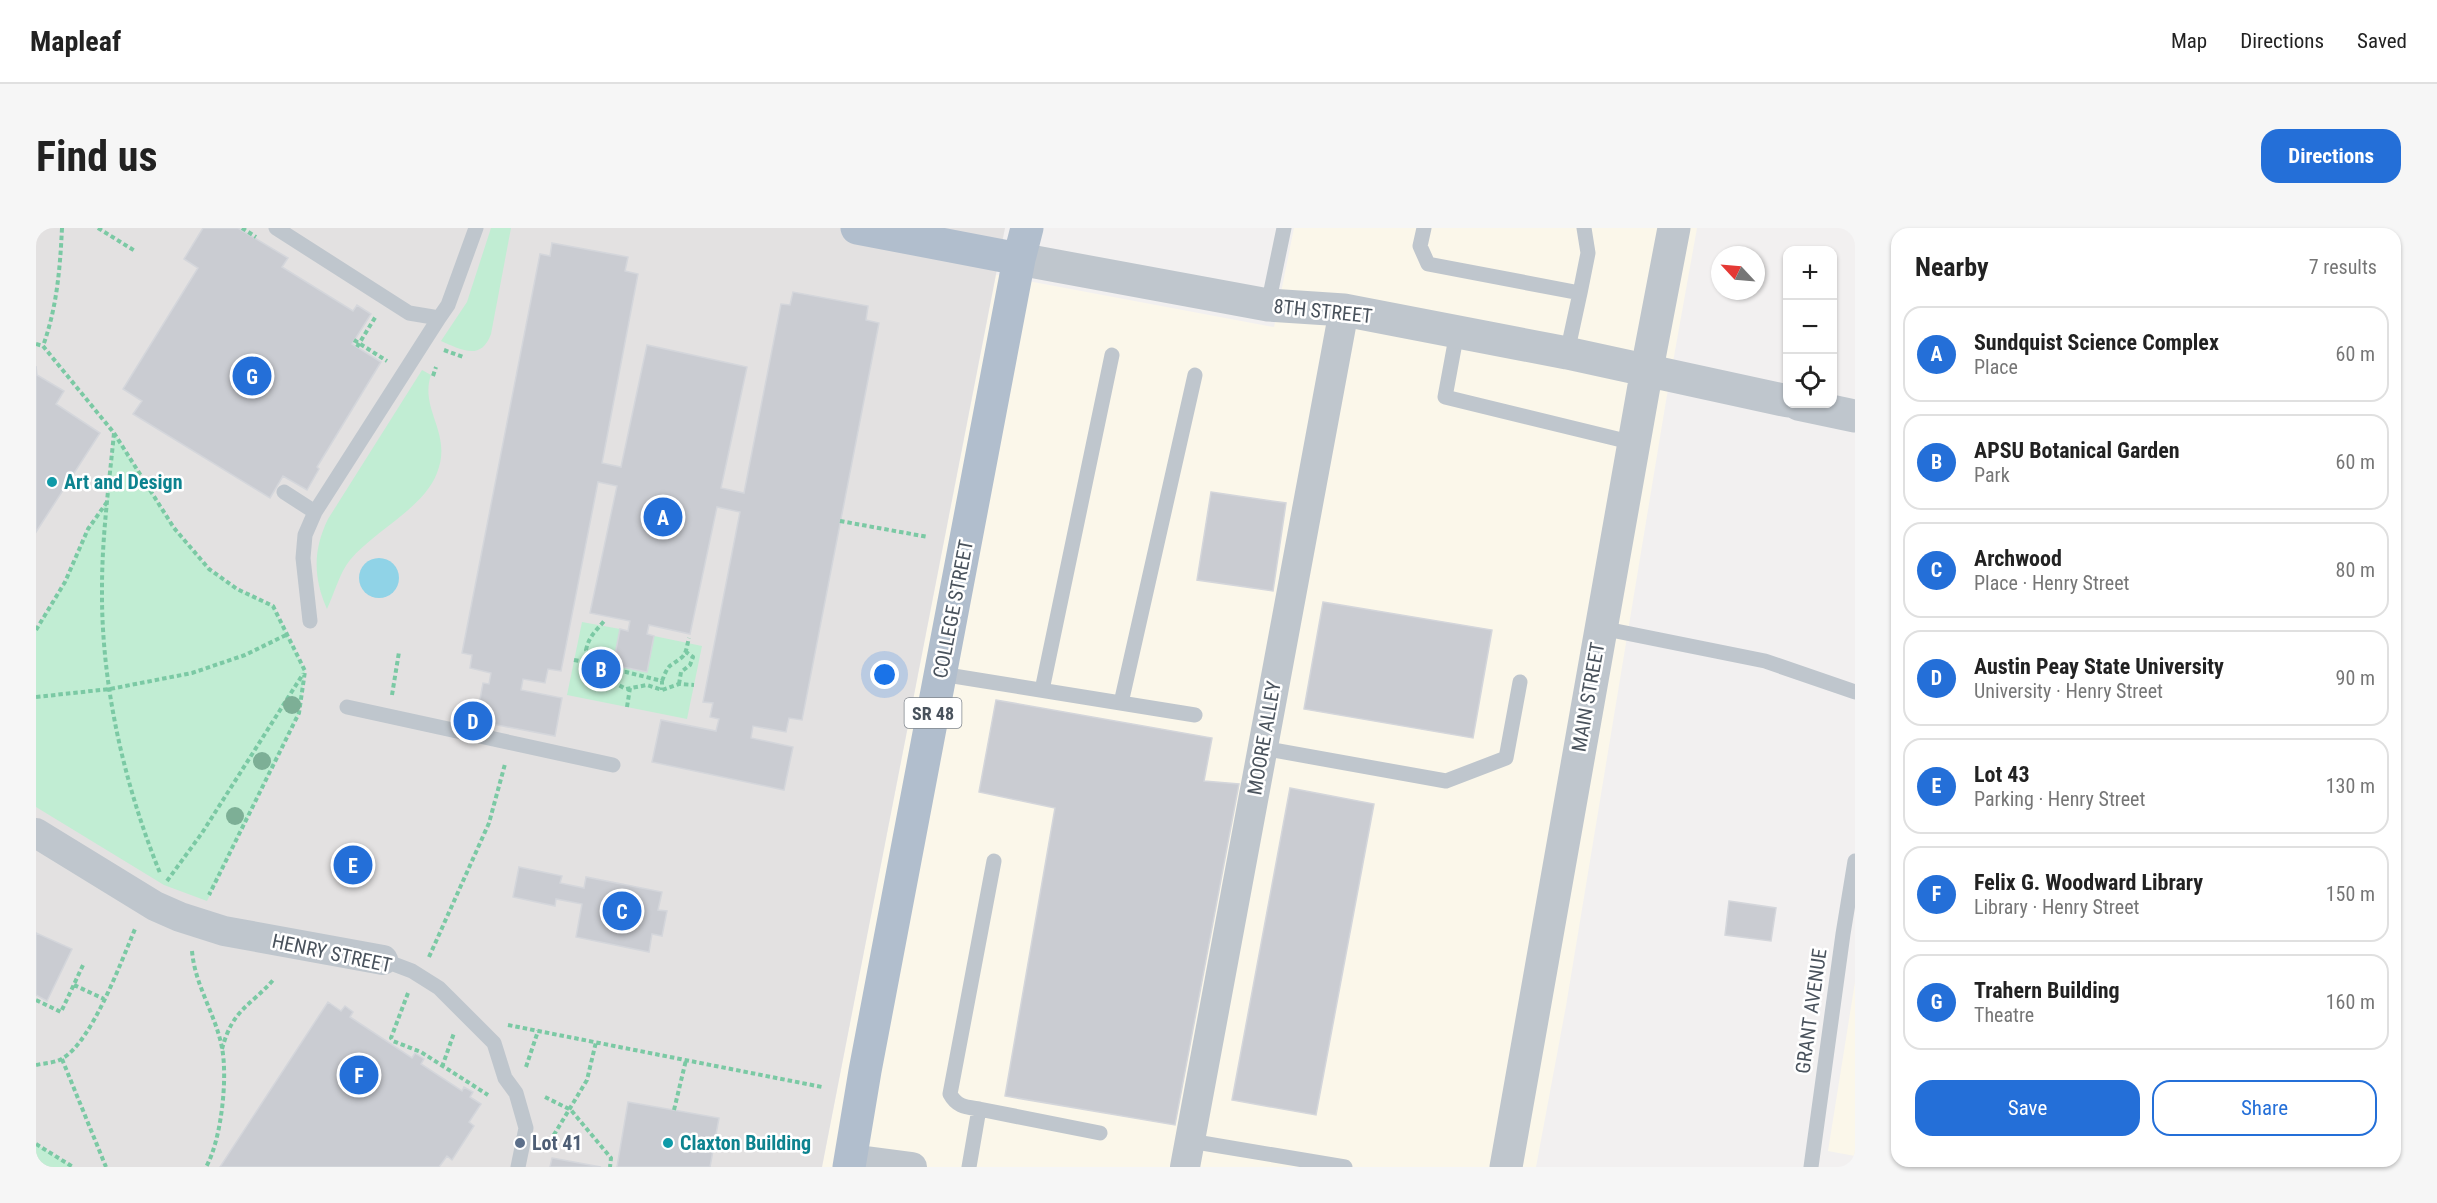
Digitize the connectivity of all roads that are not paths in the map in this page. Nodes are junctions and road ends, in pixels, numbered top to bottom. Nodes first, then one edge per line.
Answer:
1 (276, 228) edge
2 (476, 228) edge
3 (857, 228) edge
4 (1027, 228) edge
5 (1284, 228) edge
6 (1424, 228) edge
7 (1584, 228) edge
8 (1674, 228) edge
9 (1019, 259) junction
10 (1580, 293) junction
11 (1268, 305) junction
12 (1344, 310) junction
13 (439, 318) junction
14 (1457, 332) junction
15 (1567, 353) junction
16 (1112, 355) dead end
17 (1647, 369) junction
18 (1195, 375) dead end
19 (1783, 400) edge
20 (1817, 408) edge
21 (1855, 416) edge
22 (1634, 443) junction
23 (284, 492) dead end
24 (315, 512) junction
25 (310, 621) dead end
26 (1600, 628) junction
27 (941, 674) junction
28 (1520, 682) dead end
29 (1042, 690) junction
30 (1855, 692) edge
31 (1121, 703) junction
32 (346, 707) dead end
33 (1195, 715) dead end
34 (1263, 748) junction
35 (614, 765) dead end
36 (36, 833) edge
37 (994, 861) dead end
38 (1855, 861) edge
39 (383, 960) joint
40 (979, 1109) junction
41 (1100, 1133) dead end
42 (1187, 1154) edge
43 (850, 1163) edge
44 (518, 1167) edge
45 (912, 1167) edge
46 (969, 1167) edge
47 (1345, 1167) edge
48 (1506, 1167) edge
49 (1811, 1167) edge

1 - 13 lane
2 - 13 lane
3 - 9 main road, 8TH STREET
4 - 9 main road, COLLEGE STREET / SR 48
5 - 11 lane
6 - 10 lane
7 - 10 lane
8 - 17 street, MAIN STREET
9 - 11 street, 8TH STREET
9 - 27 main road, COLLEGE STREET / SR 48
10 - 15 lane
11 - 12 street, 8TH STREET
12 - 14 street, 8TH STREET
12 - 34 street, MOORE ALLEY
13 - 24 lane
14 - 15 street, 8TH STREET
14 - 22 lane
15 - 17 street, 8TH STREET
16 - 29 lane
17 - 19 street, 8TH STREET
17 - 22 street, MAIN STREET
18 - 31 lane
20 - 21 street
22 - 26 street, MAIN STREET
23 - 24 lane
24 - 25 lane
26 - 30 lane
26 - 48 street, MAIN STREET
27 - 29 lane
27 - 43 main road, COLLEGE STREET / SR 48
28 - 34 lane
29 - 31 lane
31 - 33 lane
32 - 35 lane
34 - 42 street, MOORE ALLEY
36 - 39 street, HENRY STREET
37 - 40 lane
38 - 49 lane, GRANT AVENUE
39 - 44 lane, HENRY STREET
40 - 41 lane
40 - 46 lane
42 - 47 lane
43 - 45 street

